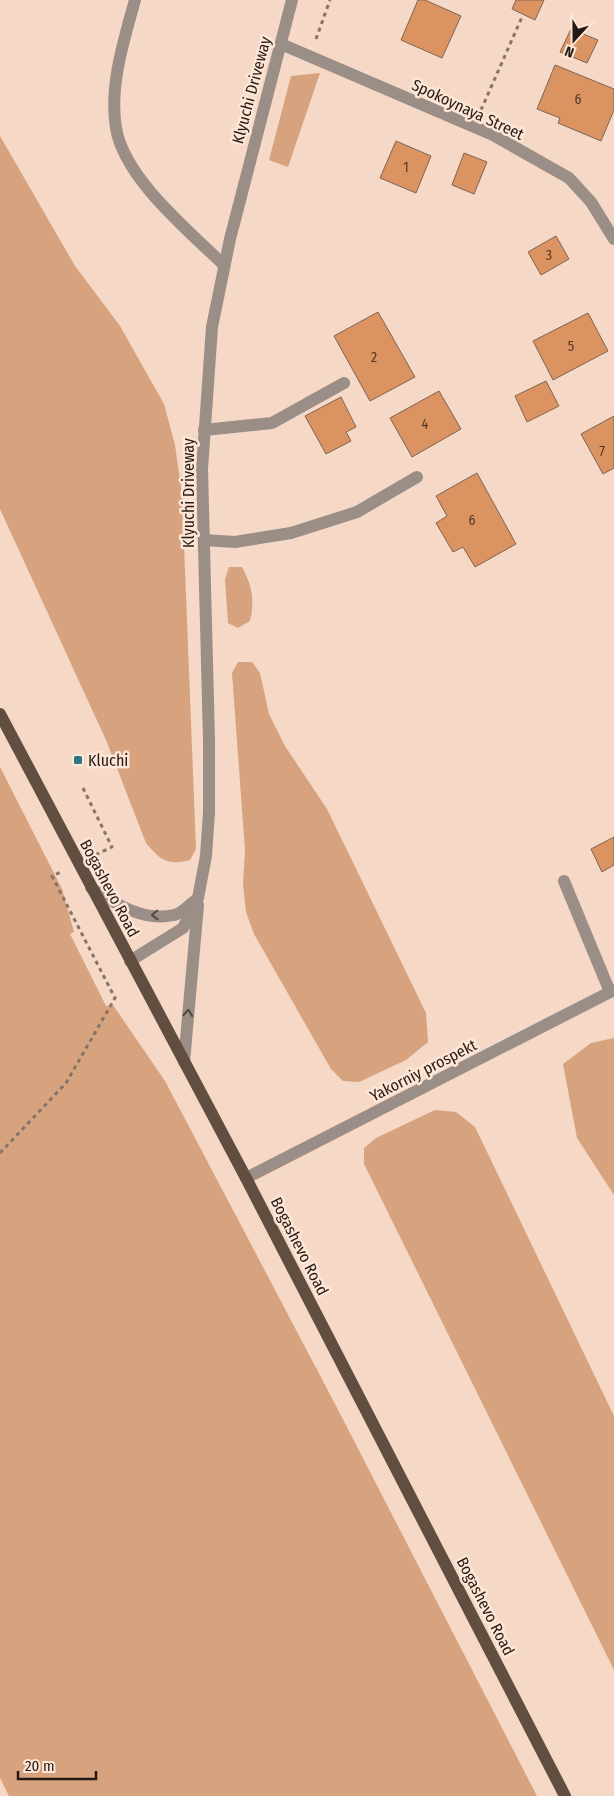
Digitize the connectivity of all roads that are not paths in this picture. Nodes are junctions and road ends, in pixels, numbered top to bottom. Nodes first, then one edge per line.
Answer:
1 (135, 0) edge
2 (292, 0) edge
3 (281, 44) junction
4 (614, 240) edge
5 (224, 265) junction
6 (344, 383) dead end
7 (204, 430) junction
8 (417, 477) dead end
9 (204, 540) junction
10 (0, 714) edge
11 (564, 882) dead end
12 (92, 888) junction
13 (198, 898) junction
14 (130, 962) junction
15 (612, 991) edge
16 (184, 1062) junction
17 (246, 1178) junction
18 (565, 1796) edge

1 - 5 street
2 - 3 street, Klyuchi Driveway
3 - 4 street, Spokoynaya Street
3 - 5 street, Klyuchi Driveway
5 - 7 street, Klyuchi Driveway
6 - 7 street
7 - 9 street, Klyuchi Driveway
8 - 9 street
9 - 13 street, Klyuchi Driveway
10 - 12 main road, Bogashevo Road
11 - 15 street
13 -> 12 street
12 - 14 main road, Bogashevo Road
13 - 14 street, Klyuchi Driveway
16 -> 13 street
14 - 16 main road, Bogashevo Road
15 - 17 street, Yakorniy prospekt
16 - 17 main road, Bogashevo Road
17 - 18 main road, Bogashevo Road

